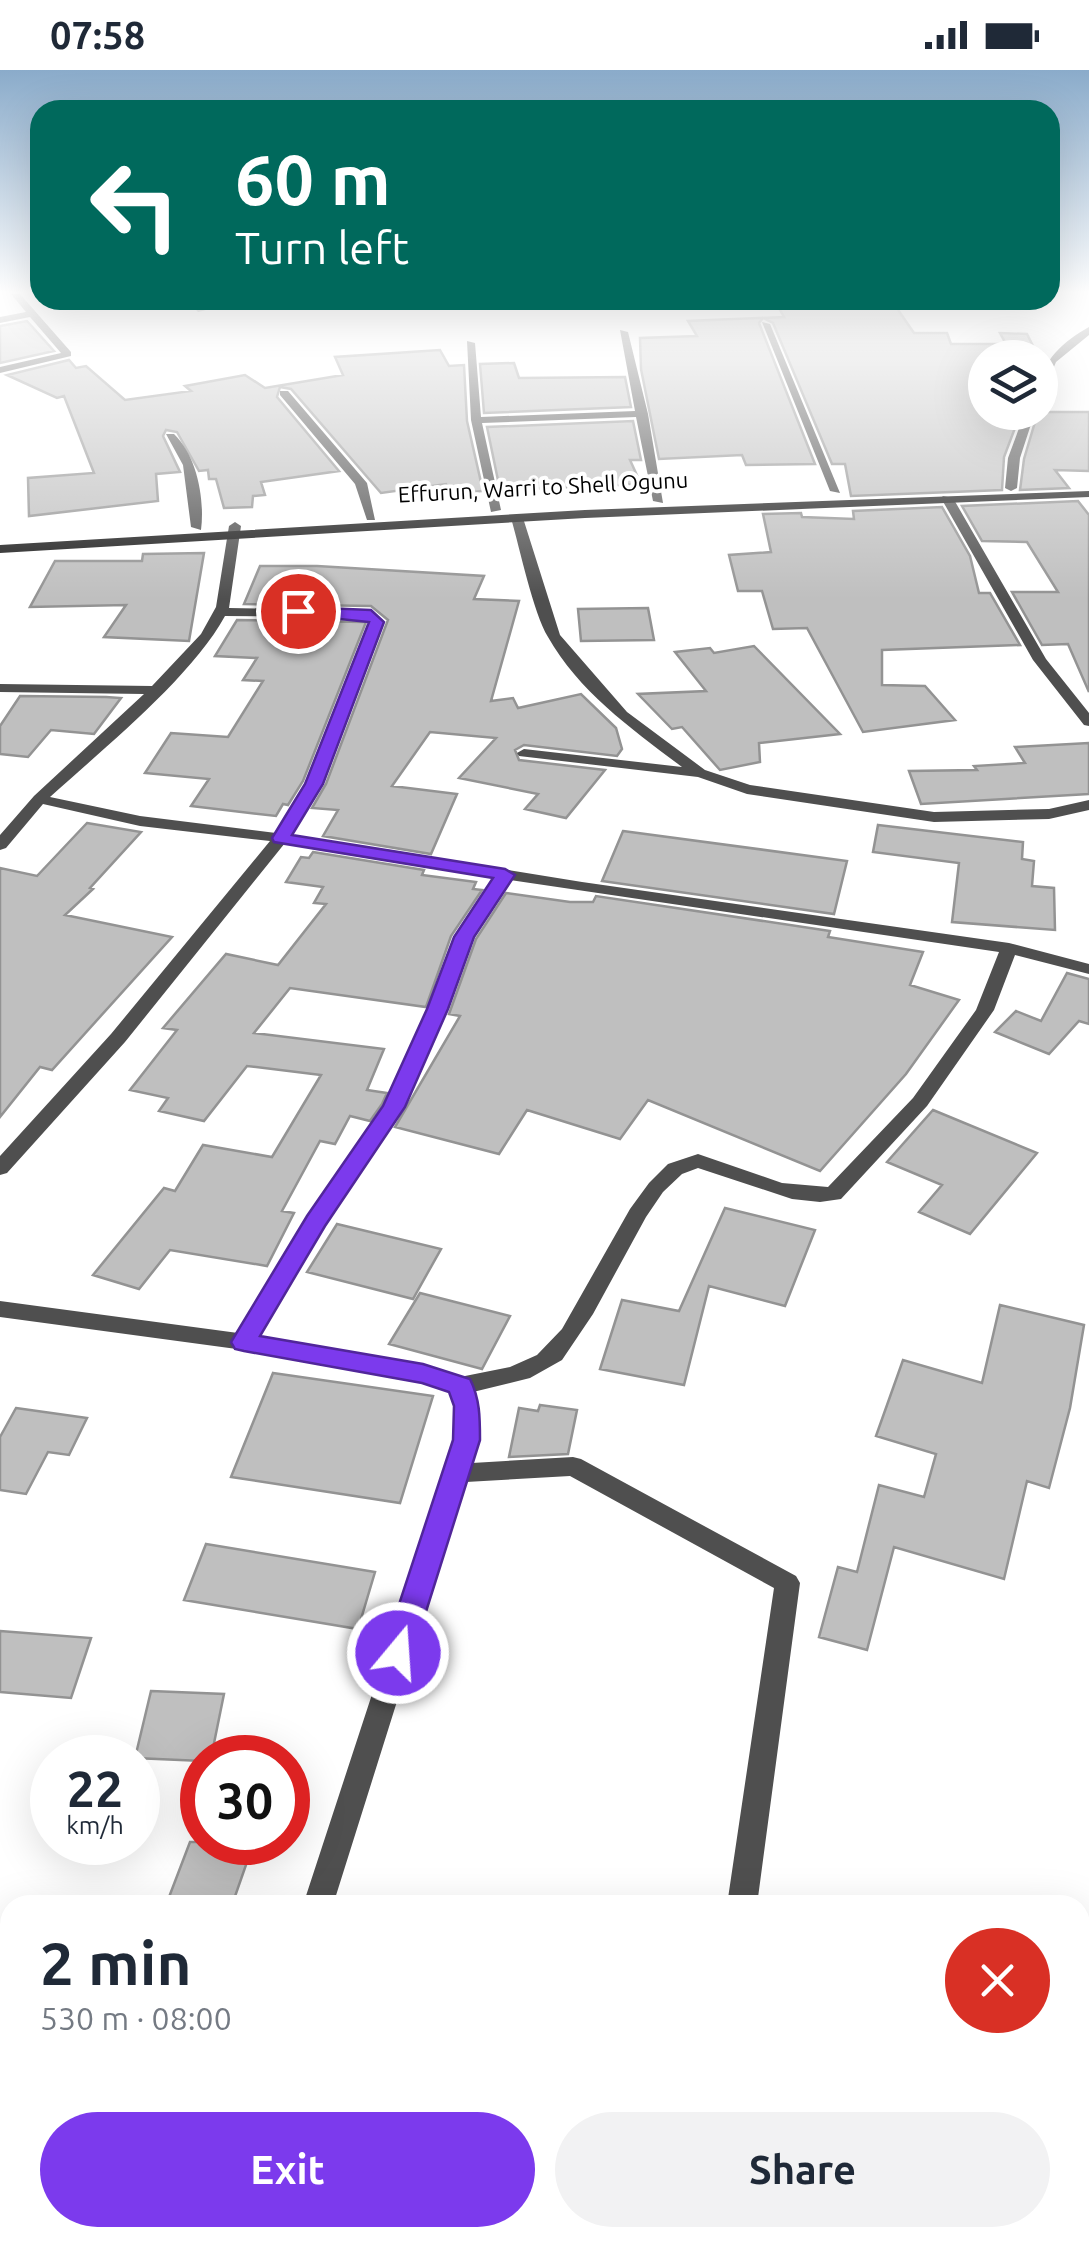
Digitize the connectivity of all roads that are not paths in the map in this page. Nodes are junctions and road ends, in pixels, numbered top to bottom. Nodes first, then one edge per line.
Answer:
1 (287, 396) edge
2 (474, 396) edge
3 (639, 396) edge
4 (795, 396) edge
5 (643, 414) junction
6 (476, 420) junction
7 (1024, 430) edge
8 (170, 436) dead end
9 (1089, 486) edge
10 (1011, 488) junction
11 (836, 491) junction
12 (1089, 494) edge
13 (947, 498) junction
14 (659, 501) junction
15 (495, 510) junction
16 (370, 517) junction
17 (518, 518) junction
18 (197, 526) junction
19 (234, 531) junction
20 (0, 538) edge
21 (0, 549) edge
22 (220, 612) junction
23 (0, 688) edge
24 (155, 690) junction
25 (1089, 722) edge
26 (524, 753) dead end
27 (700, 773) junction
28 (39, 799) junction
29 (1089, 805) edge
30 (281, 838) junction
31 (0, 845) edge
32 (505, 875) junction
33 (1009, 948) junction
34 (1089, 969) edge
35 (0, 1168) edge
36 (0, 1309) edge
37 (244, 1342) junction
38 (460, 1386) junction
39 (456, 1473) junction
40 (321, 1895) edge
41 (743, 1895) edge

1 - 16 street
2 - 6 street
3 - 5 street
4 - 11 street
5 - 6 street
5 - 14 street
6 - 15 street
7 - 10 street
8 - 18 street
9 - 10 main road, Effurun, Warri to Shell Ogunu
10 - 11 main road, Effurun, Warri to Shell Ogunu
11 - 14 main road, Effurun, Warri to Shell Ogunu
12 - 13 main road, Effurun, Warri to Shell Ogunu
13 - 17 main road, Effurun, Warri to Shell Ogunu
13 - 25 street
14 - 15 main road, Effurun, Warri to Shell Ogunu
15 - 16 main road, Effurun, Warri to Shell Ogunu
16 - 19 main road, Effurun, Warri to Shell Ogunu
17 - 19 main road, Effurun, Warri to Shell Ogunu
17 - 27 street
18 - 19 main road, Effurun, Warri to Shell Ogunu
18 - 20 main road, Effurun, Warri to Shell Ogunu
19 - 21 main road, Effurun, Warri to Shell Ogunu
19 - 22 street
22 - 24 street
22 - 30 street
23 - 24 street
24 - 28 street
26 - 27 street
27 - 29 street
28 - 30 street
28 - 31 street
30 - 32 street
30 - 35 street
32 - 33 street
32 - 37 street
33 - 34 street
33 - 38 street
36 - 37 street
37 - 38 street
38 - 39 street
39 - 40 street
39 - 41 street

